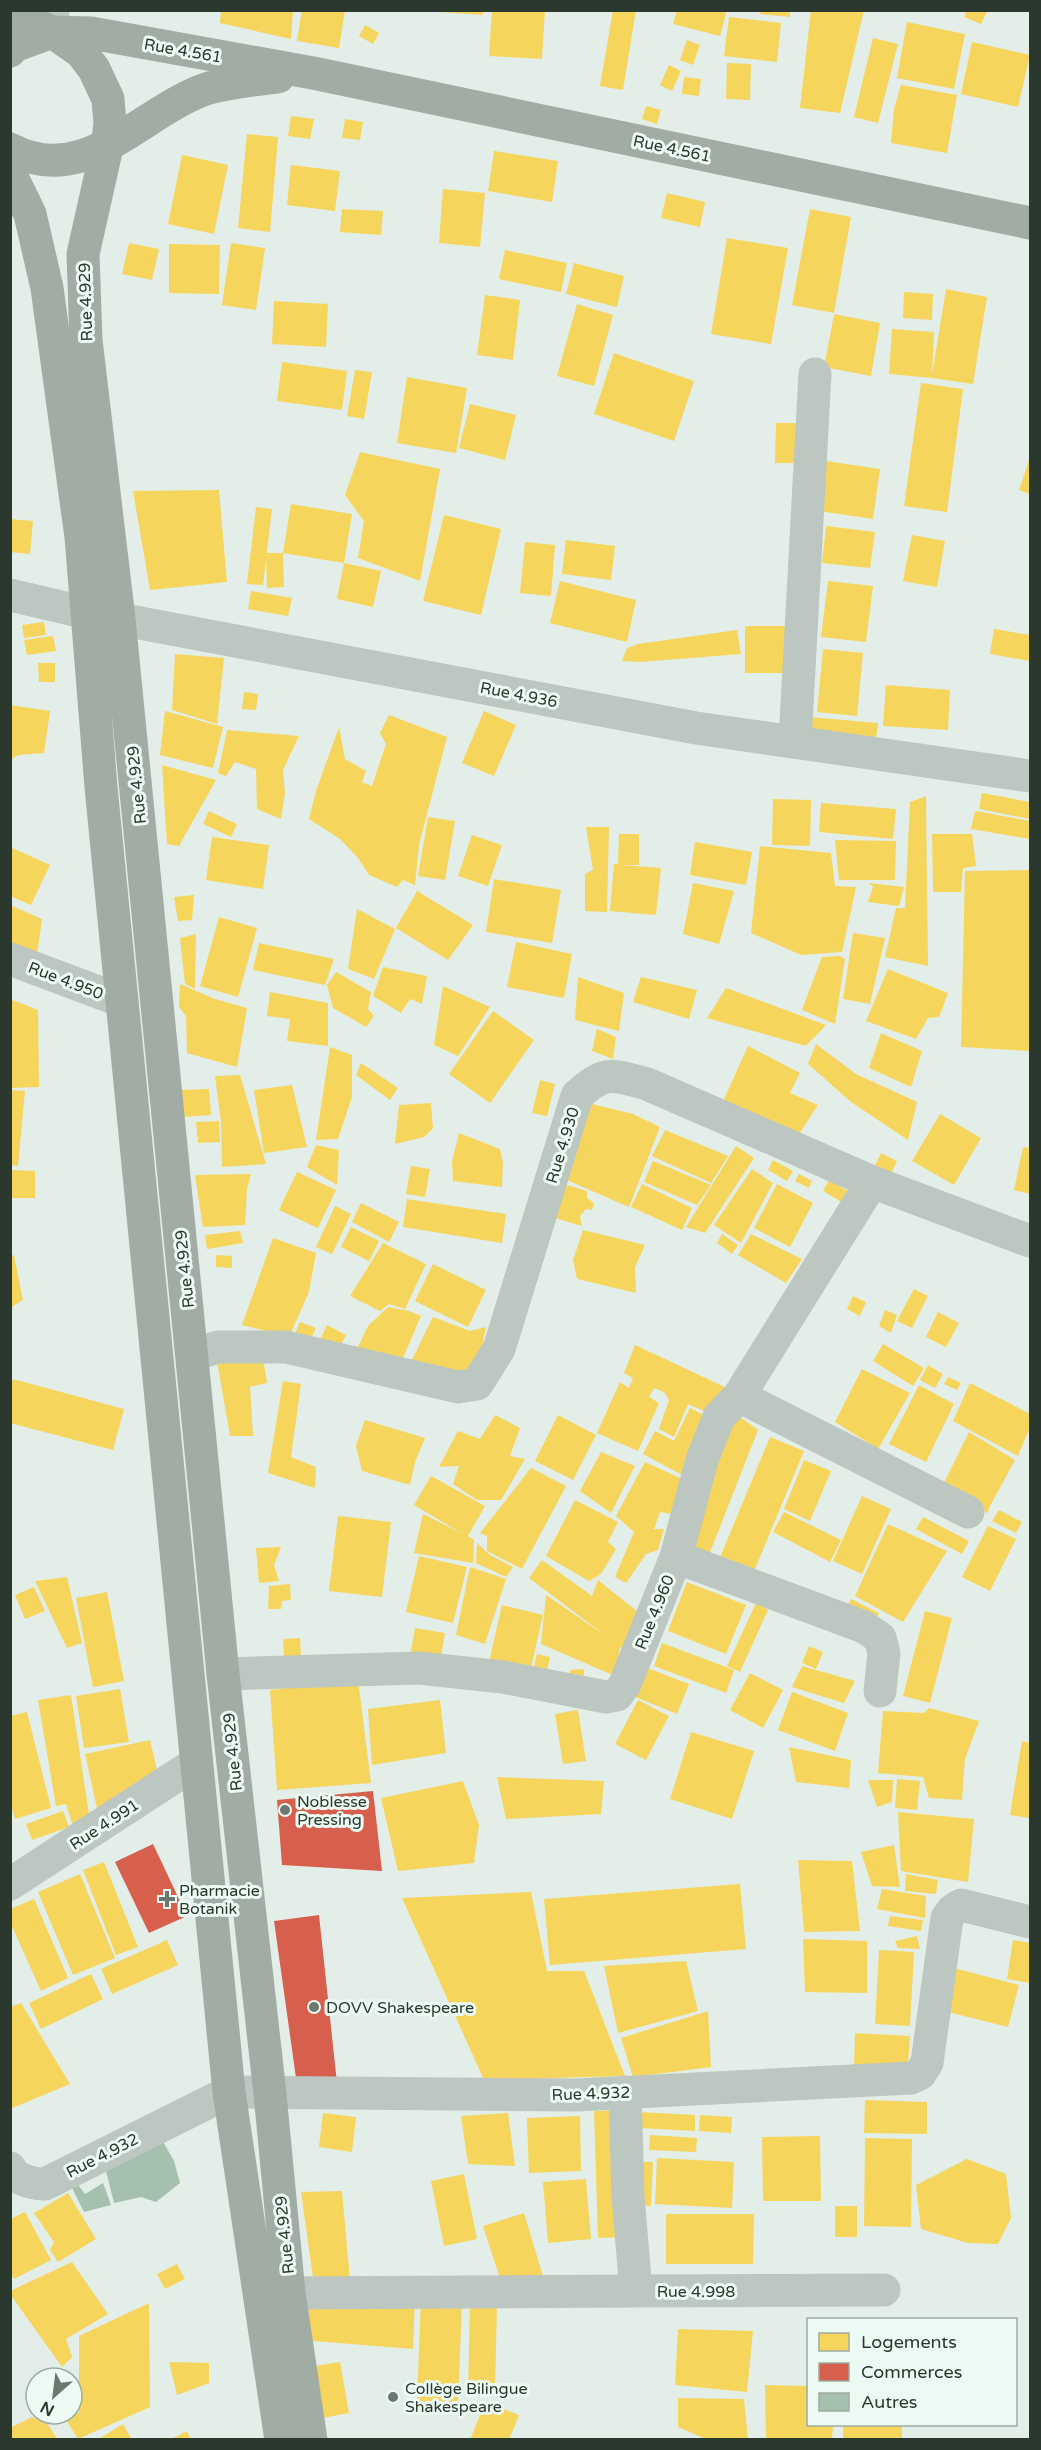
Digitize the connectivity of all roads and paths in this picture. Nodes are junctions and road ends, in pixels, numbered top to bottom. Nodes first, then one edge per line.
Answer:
1 (10, 14) edge
2 (53, 21) edge
3 (10, 51) edge
4 (313, 73) junction
5 (108, 99) joint
6 (107, 147) junction
7 (10, 149) edge
8 (10, 173) edge
9 (1030, 222) edge
10 (815, 374) dead end
11 (10, 595) edge
12 (87, 613) junction
13 (119, 619) junction
14 (795, 742) junction
15 (1030, 776) edge
16 (10, 959) edge
17 (122, 1001) junction
18 (872, 1182) junction
19 (1030, 1241) edge
20 (192, 1355) junction
21 (739, 1396) junction
22 (968, 1512) dead end
23 (676, 1557) junction
24 (223, 1674) junction
25 (880, 1691) dead end
26 (196, 1763) junction
27 (10, 1884) edge
28 (1030, 1922) edge
29 (229, 2092) junction
30 (625, 2092) junction
31 (270, 2094) junction
32 (22, 2176) edge
33 (884, 2289) dead end
34 (636, 2291) junction
35 (290, 2293) junction
36 (282, 2439) edge
37 (311, 2439) edge

1 - 2 main road, Rue 4.561
2 - 3 main road
2 - 4 main road, Rue 4.561
2 - 5 main road, Rue 4.561
4 - 6 main road, Rue 4.561
4 - 9 main road, Rue 4.561
5 - 6 main road, Rue 4.929
6 - 7 main road, Rue 4.561
6 - 13 main road, Rue 4.929
8 - 12 main road, Rue 4.929
10 - 14 street
11 - 12 street, Rue 4.936
12 - 13 street, Rue 4.936
12 - 17 main road, Rue 4.929
13 - 14 street, Rue 4.936
13 - 20 main road, Rue 4.929
14 - 15 street, Rue 4.936
16 - 17 street, Rue 4.950
17 - 26 main road, Rue 4.929
18 - 19 street, Rue 4.930
18 - 20 street, Rue 4.930
18 - 21 street, Rue 4.960
20 - 24 main road, Rue 4.929
21 - 22 street
21 - 23 street, Rue 4.960
23 - 24 street, Rue 4.960
23 - 25 street
24 - 31 main road, Rue 4.929
26 - 27 street, Rue 4.991
26 - 29 main road, Rue 4.929
28 - 30 street, Rue 4.932
29 - 31 street, Rue 4.932
29 - 32 street, Rue 4.932
29 - 36 main road, Rue 4.929
30 - 31 street, Rue 4.932
30 - 34 street, Rue 4.998
31 - 35 main road, Rue 4.929
33 - 34 street, Rue 4.998
34 - 35 street
35 - 37 main road, Rue 4.929

